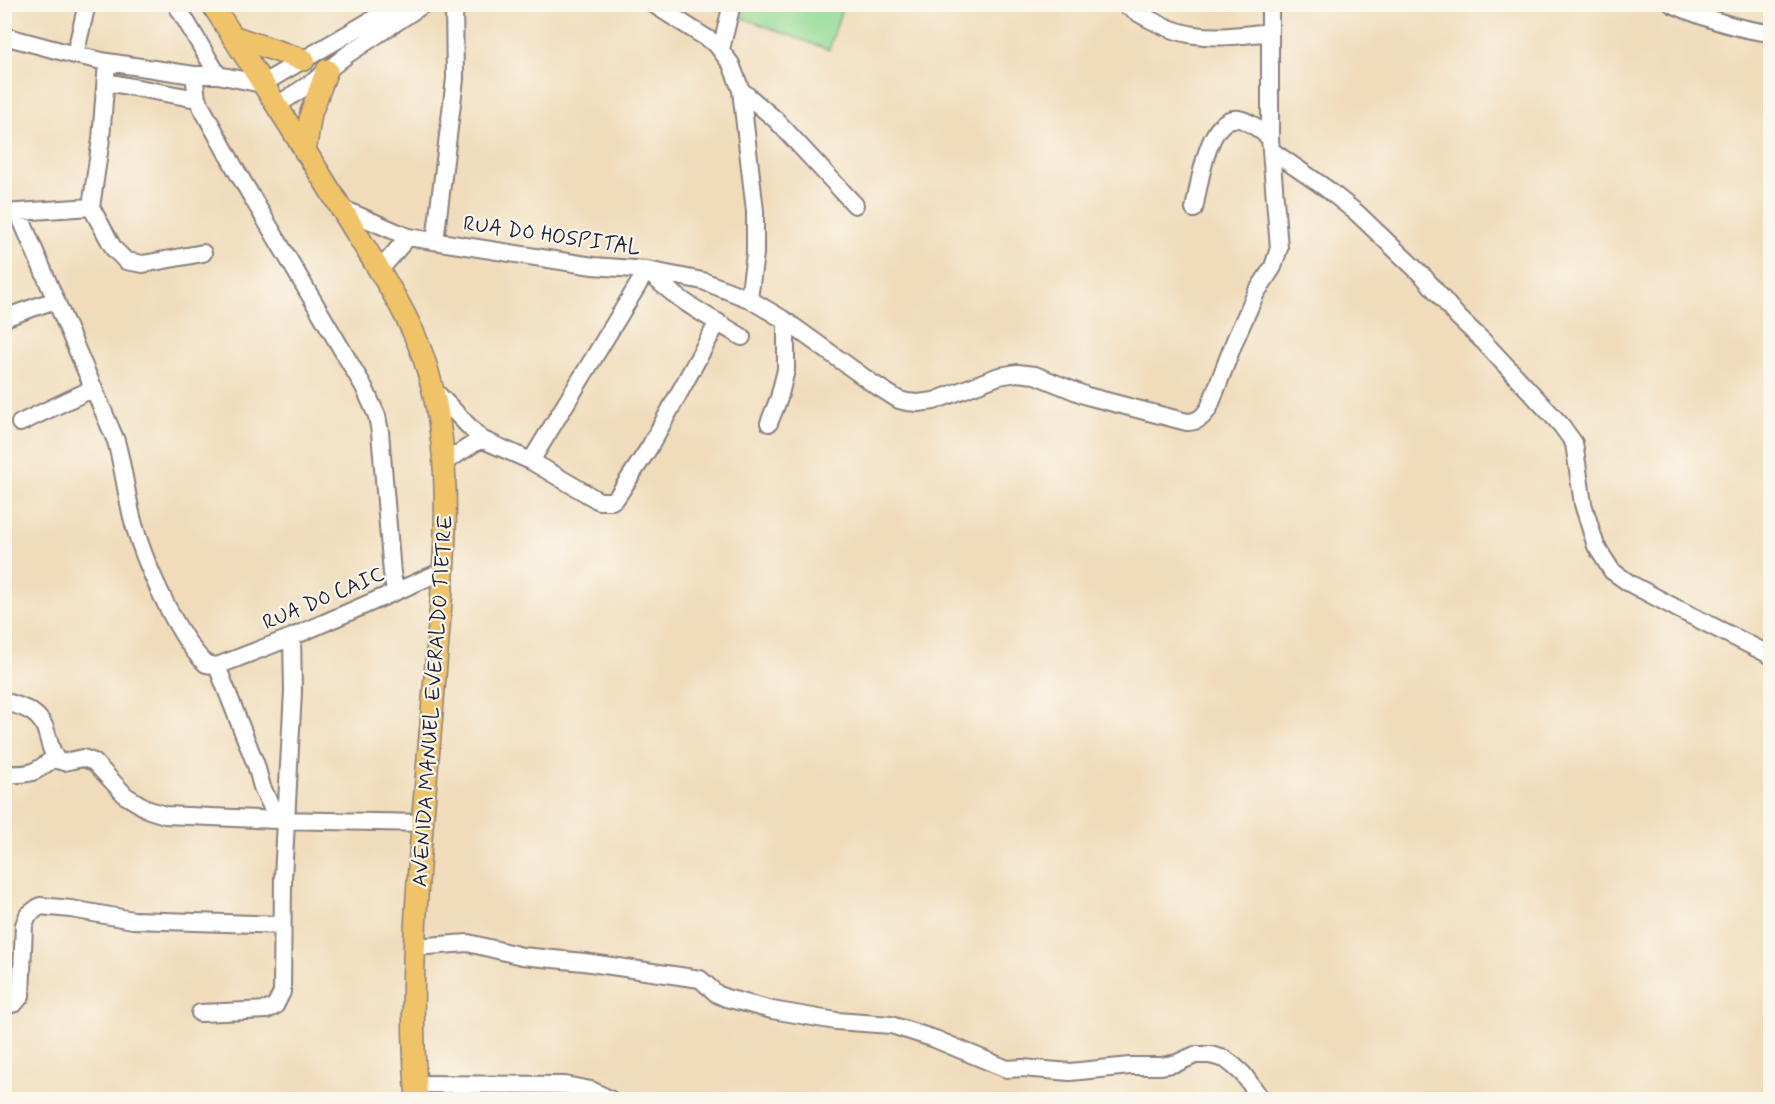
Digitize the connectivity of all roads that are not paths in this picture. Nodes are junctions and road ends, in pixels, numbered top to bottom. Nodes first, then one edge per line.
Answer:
1 (87, 4) edge
2 (176, 4) edge
3 (212, 4) edge
4 (399, 4) edge
5 (424, 4) edge
6 (454, 4) edge
7 (653, 4) edge
8 (732, 4) edge
9 (1124, 4) edge
10 (1270, 4) edge
11 (1672, 4) edge
12 (1270, 32) junction
13 (1770, 33) edge
14 (4, 36) edge
15 (232, 36) junction
16 (721, 49) junction
17 (75, 55) junction
18 (304, 60) junction
19 (107, 62) junction
20 (327, 70) junction
21 (194, 75) junction
22 (218, 75) junction
23 (106, 82) junction
24 (262, 84) junction
25 (741, 90) junction
26 (197, 99) junction
27 (276, 106) junction
28 (1271, 145) junction
29 (305, 152) junction
30 (855, 205) dead end
31 (91, 207) junction
32 (341, 208) junction
33 (1194, 209) dead end
34 (11, 213) edge
35 (408, 237) junction
36 (435, 241) junction
37 (203, 253) dead end
38 (647, 270) junction
39 (379, 271) junction
40 (748, 299) junction
41 (55, 300) junction
42 (4, 318) edge
43 (786, 321) junction
44 (718, 322) junction
45 (742, 337) dead end
46 (432, 387) junction
47 (94, 388) junction
48 (20, 423) dead end
49 (769, 423) dead end
50 (481, 439) junction
51 (531, 461) junction
52 (445, 462) junction
53 (445, 570) junction
54 (395, 592) junction
55 (292, 637) junction
56 (1770, 655) edge
57 (217, 666) junction
58 (4, 700) edge
59 (55, 757) junction
60 (4, 774) edge
61 (282, 820) junction
62 (424, 823) junction
63 (282, 925) junction
64 (414, 947) junction
65 (4, 1006) edge
66 (200, 1013) dead end
67 (417, 1092) edge
68 (564, 1092) edge
69 (611, 1100) edge
70 (1262, 1100) edge

1 - 17 street
2 - 22 street
3 - 15 main road, AVENIDA MANUEL EVERALDO TIETRE
4 - 18 street
5 - 20 street
6 - 36 street
7 - 16 street
8 - 16 street
9 - 12 street
10 - 12 street
11 - 13 street
12 - 28 street
14 - 17 street
15 - 18 main road
15 - 24 main road, AVENIDA MANUEL EVERALDO TIETRE
16 - 25 street
17 - 19 street
18 - 24 street
19 - 21 street
19 - 23 street
20 - 27 street
20 - 29 main road
21 - 22 street
21 - 26 street
22 - 24 street
23 - 26 street
23 - 31 street
24 - 27 main road, AVENIDA MANUEL EVERALDO TIETRE
25 - 30 street
25 - 40 street
26 - 54 street
27 - 29 main road, AVENIDA MANUEL EVERALDO TIETRE
28 - 33 street
28 - 43 street
28 - 56 street
29 - 32 main road, AVENIDA MANUEL EVERALDO TIETRE
31 - 34 street
31 - 37 street
32 - 35 street, RUA DO HOSPITAL
32 - 39 main road, AVENIDA MANUEL EVERALDO TIETRE
34 - 41 street
35 - 36 street, RUA DO HOSPITAL
35 - 39 street
36 - 38 street, RUA DO HOSPITAL
38 - 40 street
38 - 44 street, RUA DO HOSPITAL
38 - 51 street
39 - 46 main road, AVENIDA MANUEL EVERALDO TIETRE
40 - 43 street
41 - 42 street
41 - 47 street
43 - 49 street
44 - 45 street, RUA DO HOSPITAL
44 - 51 street
46 - 50 street
46 - 52 main road, AVENIDA MANUEL EVERALDO TIETRE
47 - 48 street
47 - 57 street
50 - 51 street
50 - 52 street
52 - 53 main road, AVENIDA MANUEL EVERALDO TIETRE
53 - 54 street, RUA DO CAIC
53 - 62 main road, AVENIDA MANUEL EVERALDO TIETRE
54 - 55 street, RUA DO CAIC
55 - 57 street, RUA DO CAIC
55 - 61 street
57 - 61 street
58 - 59 street
59 - 60 street
59 - 61 street
61 - 62 street
61 - 63 street
62 - 64 main road, AVENIDA MANUEL EVERALDO TIETRE
63 - 65 street
63 - 66 street
64 - 67 main road, AVENIDA MANUEL EVERALDO TIETRE
64 - 70 street
67 - 68 street
68 - 69 street

